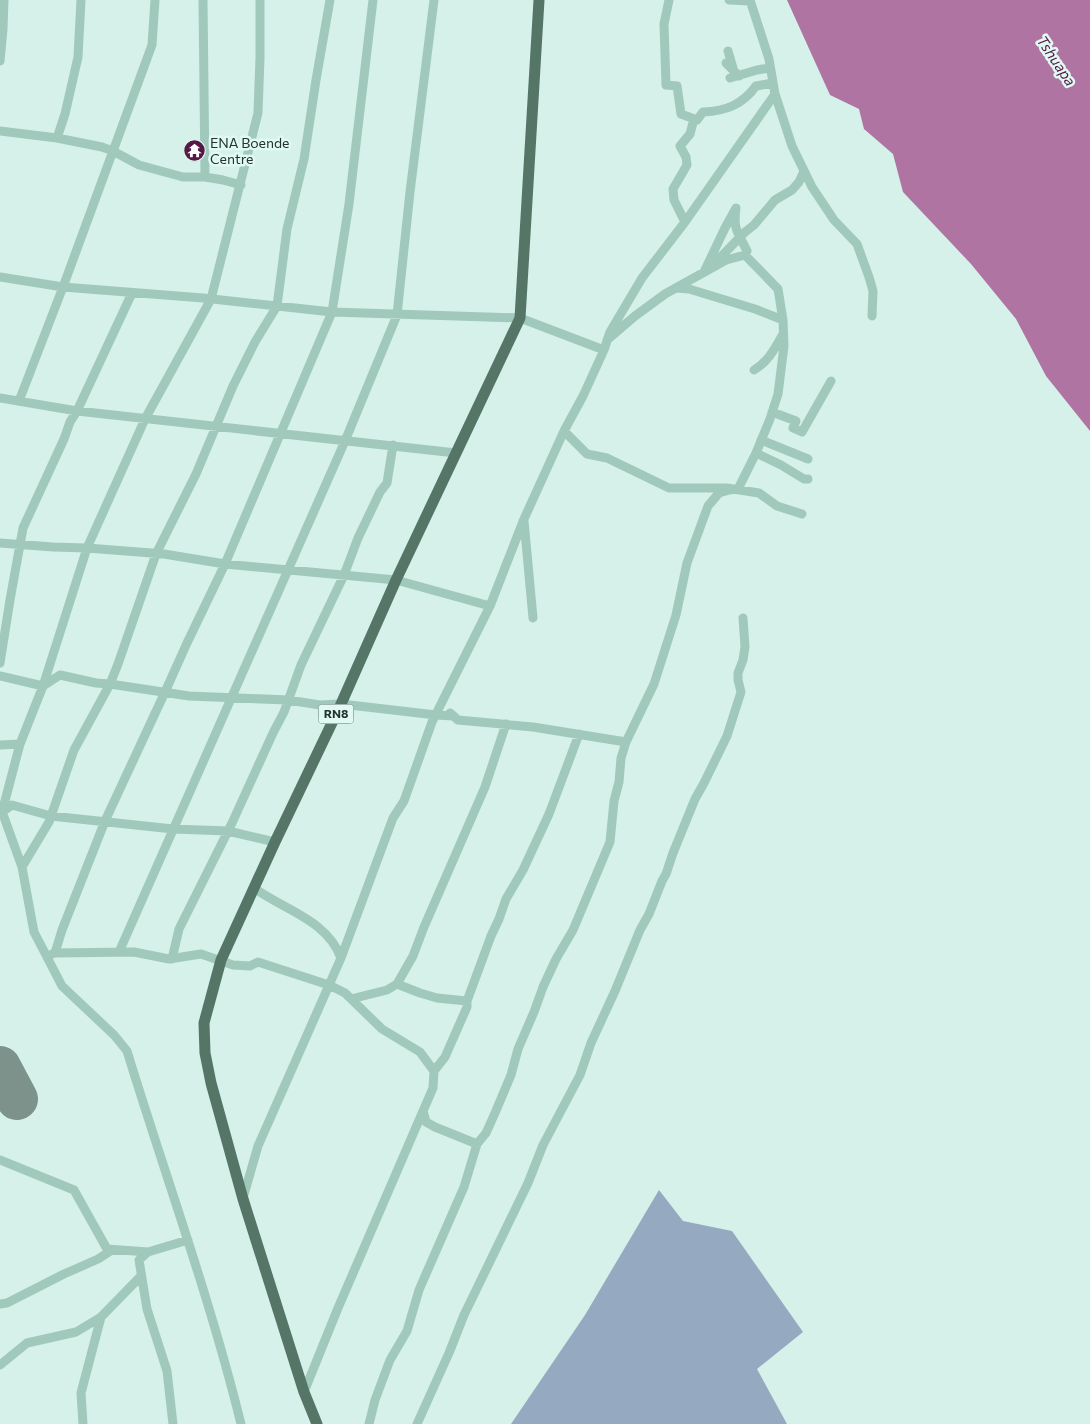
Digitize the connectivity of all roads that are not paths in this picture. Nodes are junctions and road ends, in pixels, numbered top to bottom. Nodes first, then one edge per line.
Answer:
1 (4, 0) edge
2 (81, 0) edge
3 (155, 0) edge
4 (203, 0) edge
5 (260, 0) edge
6 (330, 0) edge
7 (373, 0) edge
8 (434, 0) edge
9 (539, 0) edge
10 (669, 0) edge
11 (729, 0) edge
12 (750, 0) edge
13 (728, 51) dead end
14 (0, 61) edge
15 (770, 68) junction
16 (733, 69) junction
17 (730, 78) dead end
18 (773, 83) junction
19 (775, 94) junction
20 (694, 119) junction
21 (0, 131) edge
22 (57, 138) junction
23 (113, 151) junction
24 (804, 170) junction
25 (205, 177) junction
26 (241, 185) junction
27 (686, 222) junction
28 (740, 238) junction
29 (745, 255) junction
30 (706, 271) junction
31 (0, 277) edge
32 (63, 288) junction
33 (676, 288) junction
34 (132, 293) junction
35 (211, 299) junction
36 (276, 306) junction
37 (332, 312) junction
38 (398, 315) junction
39 (872, 316) dead end
40 (520, 318) junction
41 (783, 320) junction
42 (784, 333) junction
43 (607, 340) junction
44 (604, 350) junction
45 (754, 370) dead end
46 (831, 381) dead end
47 (0, 398) edge
48 (19, 401) junction
49 (77, 411) junction
50 (772, 412) junction
51 (145, 419) junction
52 (216, 427) junction
53 (564, 431) junction
54 (280, 433) junction
55 (761, 440) junction
56 (345, 441) junction
57 (393, 445) junction
58 (456, 453) junction
59 (756, 454) junction
60 (808, 459) dead end
61 (808, 479) dead end
62 (738, 489) junction
63 (802, 514) dead end
64 (524, 519) junction
65 (0, 543) edge
66 (19, 545) junction
67 (87, 548) junction
68 (156, 554) junction
69 (225, 564) junction
70 (288, 570) junction
71 (344, 575) junction
72 (396, 580) junction
73 (490, 606) junction
74 (533, 618) dead end
75 (743, 618) dead end
76 (0, 663) edge
77 (0, 676) edge
78 (110, 684) junction
79 (42, 686) junction
80 (165, 692) junction
81 (232, 698) junction
82 (288, 700) junction
83 (341, 704) junction
84 (441, 706) junction
85 (436, 715) junction
86 (453, 716) junction
87 (506, 724) junction
88 (579, 734) junction
89 (626, 742) junction
90 (20, 744) junction
91 (0, 745) edge
92 (1, 809) edge
93 (51, 816) junction
94 (105, 821) junction
95 (173, 829) junction
96 (228, 831) junction
97 (275, 842) junction
98 (22, 867) junction
99 (254, 888) junction
100 (119, 952) junction
101 (51, 954) junction
102 (341, 958) junction
103 (172, 959) junction
104 (222, 960) junction
105 (397, 984) junction
106 (329, 985) junction
107 (351, 999) junction
108 (467, 1001) junction
109 (434, 1071) junction
110 (423, 1111) junction
111 (477, 1144) junction
112 (0, 1160) edge
113 (243, 1199) junction
114 (188, 1240) junction
115 (112, 1250) junction
116 (148, 1252) junction
117 (141, 1276) junction
118 (0, 1304) edge
119 (101, 1317) junction
120 (0, 1365) edge
121 (304, 1392) junction
122 (83, 1424) edge
123 (173, 1424) edge
124 (241, 1424) edge
125 (317, 1424) edge
126 (369, 1424) edge
127 (416, 1424) edge

1 - 14 street
2 - 22 street
3 - 23 street
4 - 25 street
5 - 26 street
6 - 36 street
7 - 37 street
8 - 38 street
9 - 40 main road, RN8
10 - 20 street
11 - 12 street
12 - 15 street
13 - 16 street
15 - 16 street
15 - 18 street
16 - 17 street
18 - 19 street
18 - 20 street
19 - 24 street
19 - 27 street
20 - 27 street
21 - 22 street
22 - 23 street
23 - 25 street
23 - 32 street
24 - 28 street
24 - 39 street
25 - 26 street
26 - 35 street
27 - 43 street
28 - 29 street
28 - 30 street
28 - 30 street
29 - 30 street
29 - 41 street
30 - 33 street
31 - 32 street
32 - 34 street
32 - 48 street
33 - 41 street
33 - 43 street
34 - 35 street
34 - 49 street
35 - 36 street
35 - 51 street
36 - 37 street
36 - 52 street
37 - 38 street
37 - 54 street
38 - 40 street
38 - 56 street
40 - 44 street
40 - 58 main road, RN8
41 - 42 street
42 - 45 street
42 - 50 street
43 - 44 street
44 - 53 street
46 - 50 street
47 - 48 street
48 - 49 street
49 - 51 street
49 - 66 street
50 - 55 street
51 - 52 street
51 - 67 street
52 - 54 street
52 - 68 street
53 - 62 street
53 - 64 street
54 - 56 street
54 - 69 street
55 - 59 street
55 - 60 street
56 - 57 street
56 - 70 street
57 - 58 street
57 - 71 street
58 - 72 main road, RN8
59 - 61 street
59 - 62 street
62 - 63 street
62 - 89 street
64 - 73 street
64 - 74 street
65 - 66 street
66 - 67 street
66 - 76 street
67 - 68 street
67 - 79 street
68 - 69 street
68 - 78 street
69 - 70 street
69 - 80 street
70 - 71 street
70 - 81 street
71 - 72 street
71 - 82 street
72 - 73 street
72 - 83 main road, RN8
73 - 84 street
75 - 127 street
77 - 79 street
78 - 79 street
78 - 80 street
78 - 93 street
79 - 90 street
80 - 81 street
80 - 94 street
81 - 82 street
81 - 95 street
82 - 83 street
82 - 96 street
83 - 85 street
83 - 97 main road, RN8
84 - 85 street
84 - 86 street
85 - 86 street
85 - 102 street
86 - 87 street
87 - 88 street
87 - 105 street
88 - 89 street
88 - 108 street
89 - 111 street
90 - 91 street
90 - 92 street
92 - 93 street
92 - 98 street
93 - 94 street
93 - 98 street
94 - 95 street
94 - 101 street
95 - 96 street
95 - 100 street
96 - 97 street
96 - 103 street
97 - 99 main road, RN8
98 - 101 street
99 - 102 street
99 - 104 main road, RN8
100 - 101 street
100 - 103 street
101 - 114 street
102 - 106 street
103 - 104 street
104 - 106 street
104 - 113 main road, RN8
105 - 107 street
105 - 108 street
106 - 107 street
106 - 113 street
107 - 109 street
108 - 109 street
109 - 110 street
110 - 111 street
110 - 121 street
111 - 126 street
112 - 115 street
113 - 121 main road, RN8
114 - 116 street
114 - 124 street
115 - 116 street
115 - 118 street
116 - 117 street
117 - 119 street
117 - 123 street
119 - 120 street
119 - 122 street
121 - 125 main road, RN8

